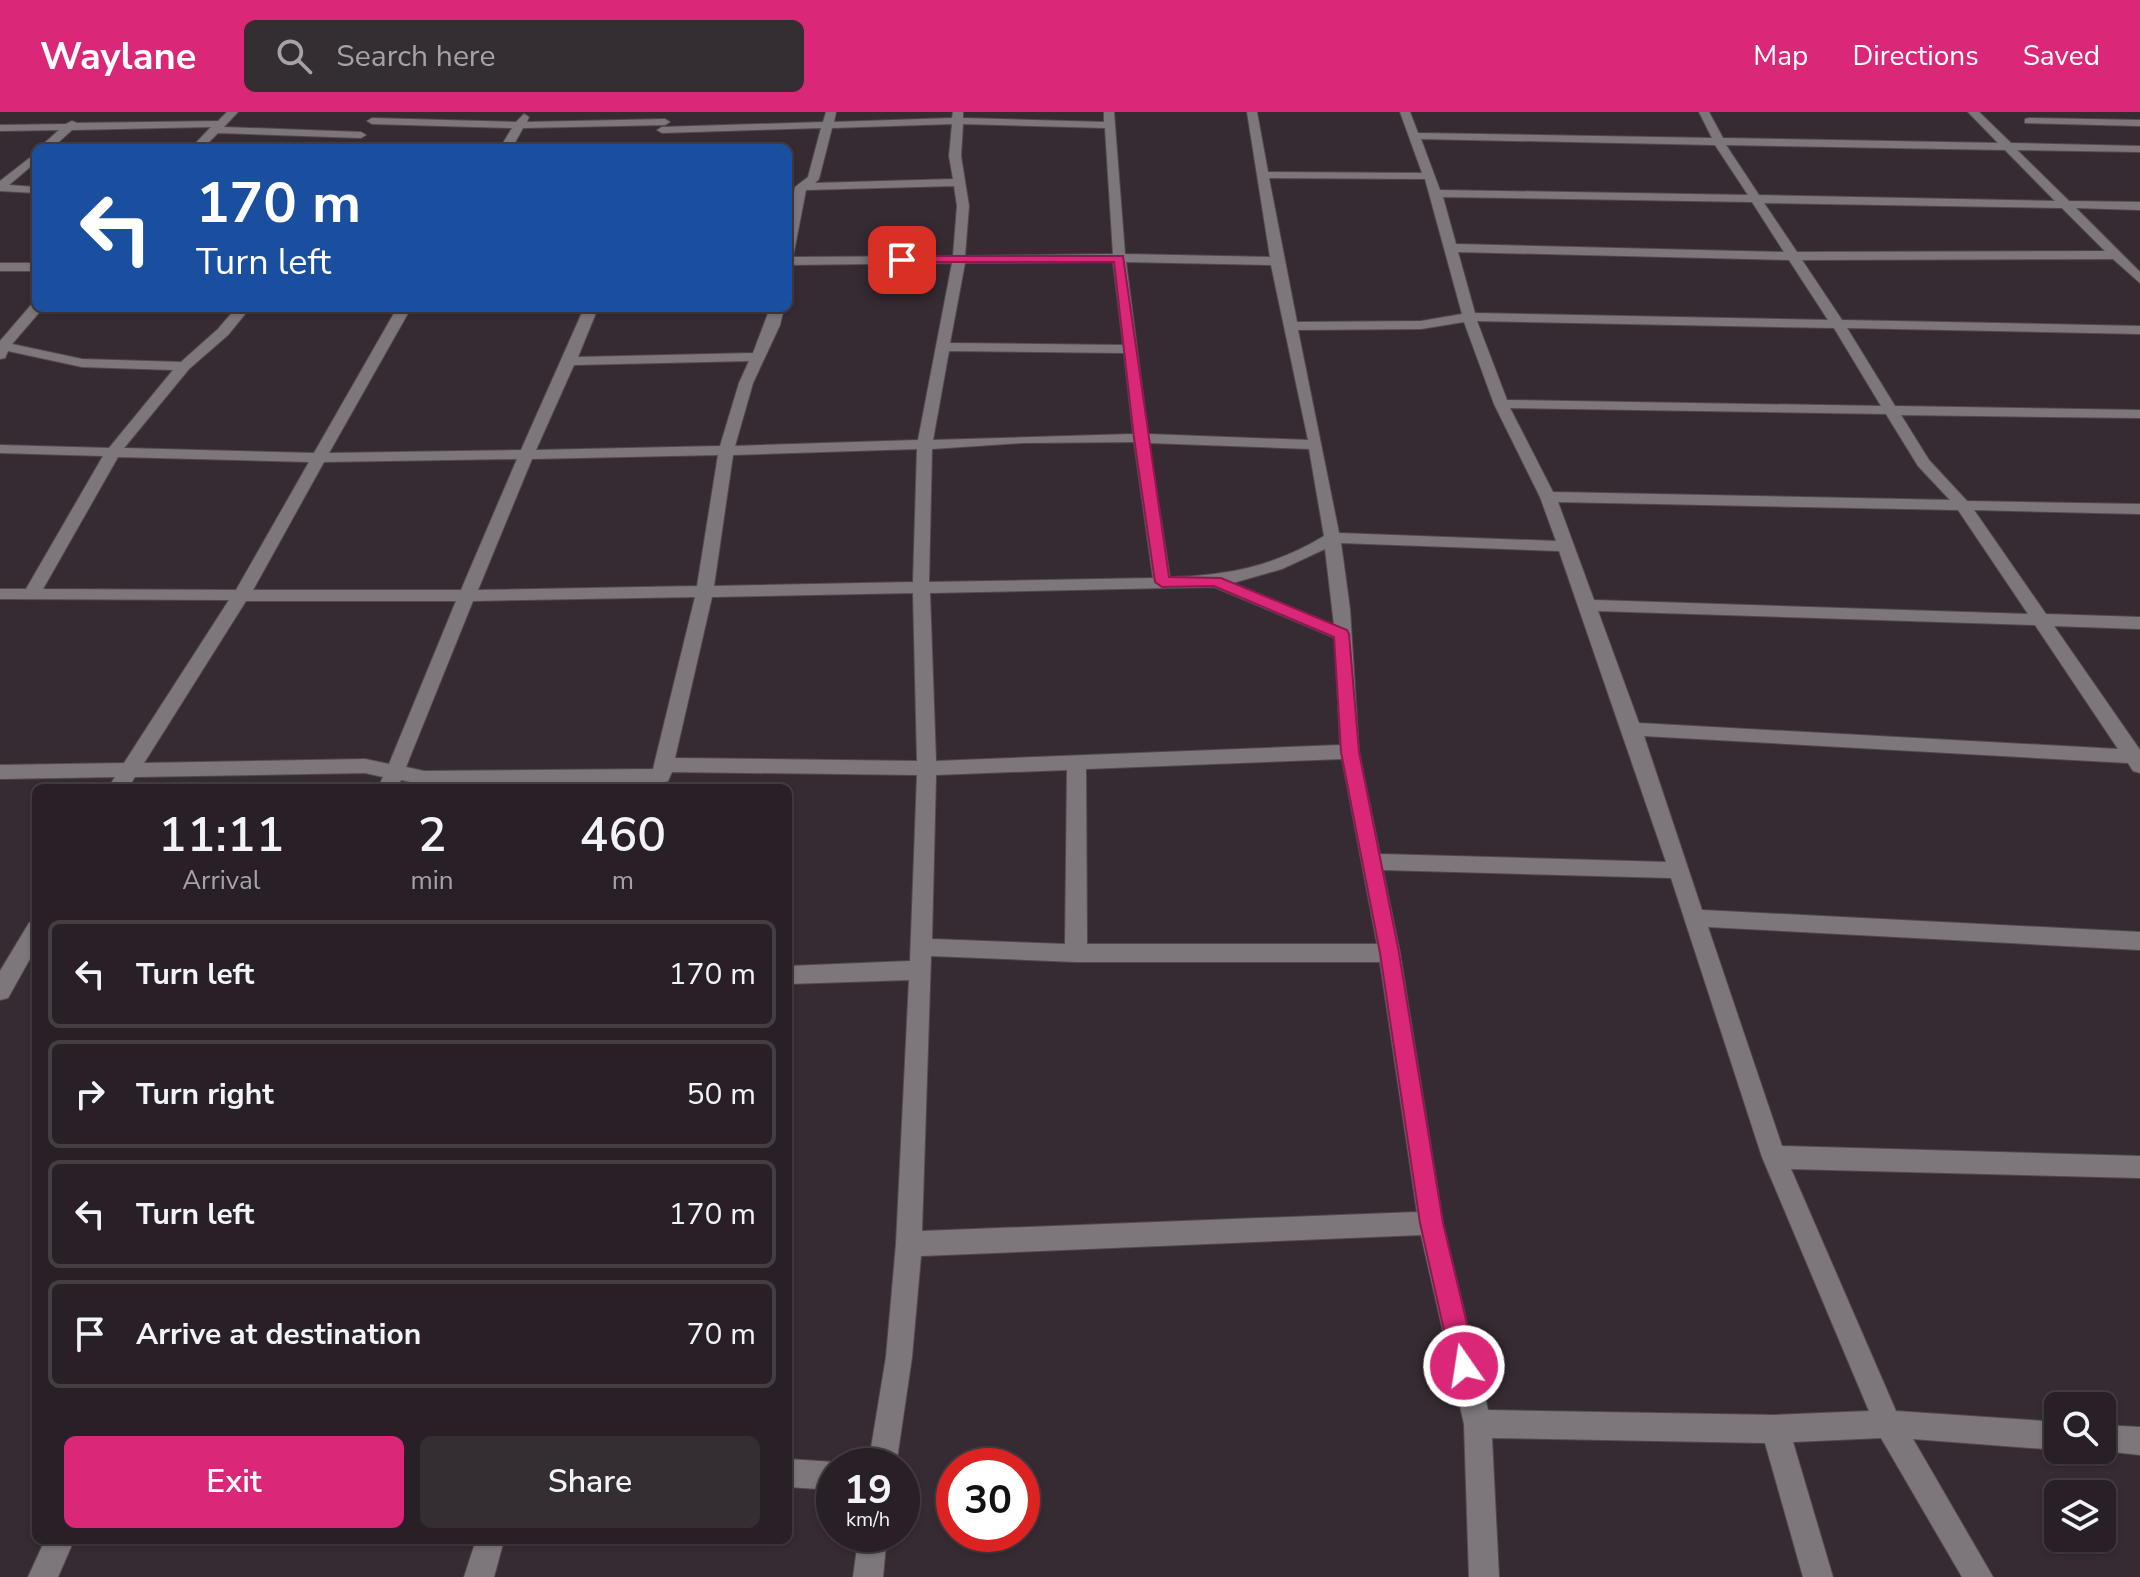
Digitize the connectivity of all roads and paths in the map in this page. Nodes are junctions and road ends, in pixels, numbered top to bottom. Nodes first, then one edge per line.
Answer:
1 (87, 112) edge
2 (233, 112) edge
3 (527, 112) edge
4 (1252, 112) edge
5 (1405, 112) edge
6 (1704, 112) edge
7 (1973, 112) edge
8 (376, 117) edge
9 (957, 117) edge
10 (828, 118) edge
11 (1110, 118) edge
12 (2029, 121) dead end
13 (2140, 123) edge
14 (71, 125) junction
15 (519, 125) junction
16 (664, 126) edge
17 (219, 127) junction
18 (0, 128) edge
19 (361, 135) junction
20 (1415, 136) junction
21 (50, 144) edge
22 (201, 144) edge
23 (353, 144) edge
24 (508, 144) edge
25 (1720, 144) junction
26 (2008, 147) junction
27 (2140, 149) edge
28 (32, 159) edge
29 (1265, 175) junction
30 (792, 178) edge
31 (813, 179) junction
32 (958, 182) junction
33 (1433, 184) junction
34 (0, 187) edge
35 (801, 187) junction
36 (32, 190) edge
37 (1757, 200) junction
38 (2064, 204) junction
39 (2140, 206) edge
40 (792, 236) edge
41 (1453, 248) junction
42 (2116, 255) junction
43 (1795, 256) junction
44 (792, 258) edge
45 (1119, 258) junction
46 (959, 259) junction
47 (1277, 261) junction
48 (0, 267) edge
49 (32, 267) edge
50 (2137, 274) edge
51 (33, 312) edge
52 (240, 312) edge
53 (402, 312) edge
54 (589, 312) edge
55 (776, 312) edge
56 (1469, 317) junction
57 (1290, 326) junction
58 (1839, 326) junction
59 (2140, 330) edge
60 (945, 347) junction
61 (1, 349) edge
62 (1131, 349) junction
63 (759, 357) junction
64 (571, 361) junction
65 (184, 366) junction
66 (1501, 404) junction
67 (1889, 409) junction
68 (2140, 414) edge
69 (1141, 438) junction
70 (925, 443) junction
71 (1316, 445) junction
72 (0, 449) edge
73 (726, 451) junction
74 (113, 452) junction
75 (526, 454) junction
76 (319, 458) junction
77 (1548, 497) junction
78 (1961, 503) junction
79 (2140, 509) edge
80 (1332, 538) junction
81 (1567, 546) junction
82 (1162, 582) junction
83 (1216, 582) junction
84 (921, 587) junction
85 (702, 591) junction
86 (15, 594) edge
87 (466, 596) junction
88 (240, 597) junction
89 (1587, 605) junction
90 (0, 610) edge
91 (2042, 620) junction
92 (2140, 623) edge
93 (1341, 634) junction
94 (1632, 729) junction
95 (1350, 752) junction
96 (2138, 760) edge
97 (1077, 762) junction
98 (927, 768) junction
99 (129, 770) junction
100 (0, 772) edge
101 (661, 777) edge
102 (392, 779) edge
103 (120, 784) edge
104 (1371, 862) junction
105 (1678, 870) junction
106 (1695, 918) junction
107 (32, 936) edge
108 (2140, 941) edge
109 (921, 947) junction
110 (1076, 953) junction
111 (1389, 953) junction
112 (920, 970) junction
113 (792, 975) edge
114 (0, 991) edge
115 (1774, 1157) junction
116 (2140, 1167) edge
117 (1431, 1223) junction
118 (909, 1244) junction
119 (1478, 1424) junction
120 (1888, 1424) junction
121 (1775, 1429) junction
122 (2044, 1435) edge
123 (2116, 1440) edge
124 (2140, 1441) edge
125 (885, 1448) edge
126 (792, 1473) edge
127 (816, 1475) edge
128 (58, 1544) edge
129 (489, 1544) edge
130 (871, 1552) edge
131 (43, 1577) edge
132 (479, 1577) edge
133 (868, 1577) edge
134 (1484, 1577) edge
135 (1818, 1577) edge
136 (1978, 1577) edge

1 - 14 street
2 - 17 street
3 - 15 street
4 - 29 street
5 - 20 street
6 - 25 street
7 - 26 street
8 - 15 street
8 - 19 street
9 - 10 street
9 - 11 street
9 - 32 street
10 - 16 street
10 - 31 street
11 - 45 street
12 - 13 street
14 - 17 street
14 - 18 street
14 - 21 street
15 - 16 street
15 - 24 street
17 - 19 street
17 - 22 street
19 - 23 street
20 - 25 street
20 - 33 street
25 - 26 street
25 - 37 street
26 - 27 street
26 - 38 street
28 - 34 street
29 - 33 street
29 - 47 street
30 - 31 street
31 - 35 street
32 - 35 street
32 - 46 street
33 - 37 street
33 - 41 street
34 - 36 street
35 - 40 street
37 - 38 street
37 - 43 street
38 - 39 street
38 - 42 street
41 - 43 street
41 - 56 street
42 - 43 street
42 - 50 street
43 - 58 street
44 - 46 street
45 - 46 street
45 - 47 street
45 - 62 street
46 - 60 street
47 - 57 street
48 - 49 street
51 - 61 street
52 - 65 street
53 - 76 street
54 - 64 street
55 - 63 street
56 - 57 street
56 - 58 street
56 - 66 street
57 - 71 street
58 - 59 street
58 - 67 street
60 - 62 street
60 - 70 street
61 - 65 street
62 - 69 street
63 - 64 street
63 - 73 street
64 - 75 street
65 - 74 street
66 - 67 street
66 - 77 street
67 - 68 street
67 - 78 street
69 - 70 street
69 - 71 street
69 - 82 street
70 - 73 street
70 - 84 street
71 - 80 street
72 - 74 street
73 - 75 street
73 - 85 street
74 - 76 street
74 - 86 street
75 - 76 street
75 - 87 street
76 - 88 street
77 - 78 street
77 - 81 street
78 - 79 street
78 - 91 street
80 - 81 street
80 - 83 street
80 - 93 street
81 - 89 street
82 - 83 street
82 - 84 street
83 - 93 street
84 - 85 street
84 - 98 street
85 - 87 street
85 - 101 street
86 - 88 street
86 - 90 street
87 - 88 street
87 - 102 street
88 - 99 street
89 - 91 street
89 - 94 street
91 - 92 street
91 - 96 street
93 - 95 street
94 - 96 street
94 - 105 street
95 - 97 street
95 - 104 street
97 - 98 street
97 - 110 street
98 - 101 street
98 - 109 street
99 - 100 street
99 - 102 street
99 - 103 street
101 - 102 street
104 - 105 street
104 - 111 street
105 - 106 street
106 - 108 street
106 - 115 street
107 - 114 street
109 - 110 street
109 - 112 street
110 - 111 street
111 - 117 street
112 - 113 street
112 - 118 street
115 - 116 street
115 - 120 street
117 - 118 street
117 - 119 street
118 - 125 street
119 - 121 street
119 - 134 street
120 - 121 street
120 - 122 street
120 - 136 street
121 - 135 street
123 - 124 street
126 - 127 street
128 - 131 street
129 - 132 street
130 - 133 street

